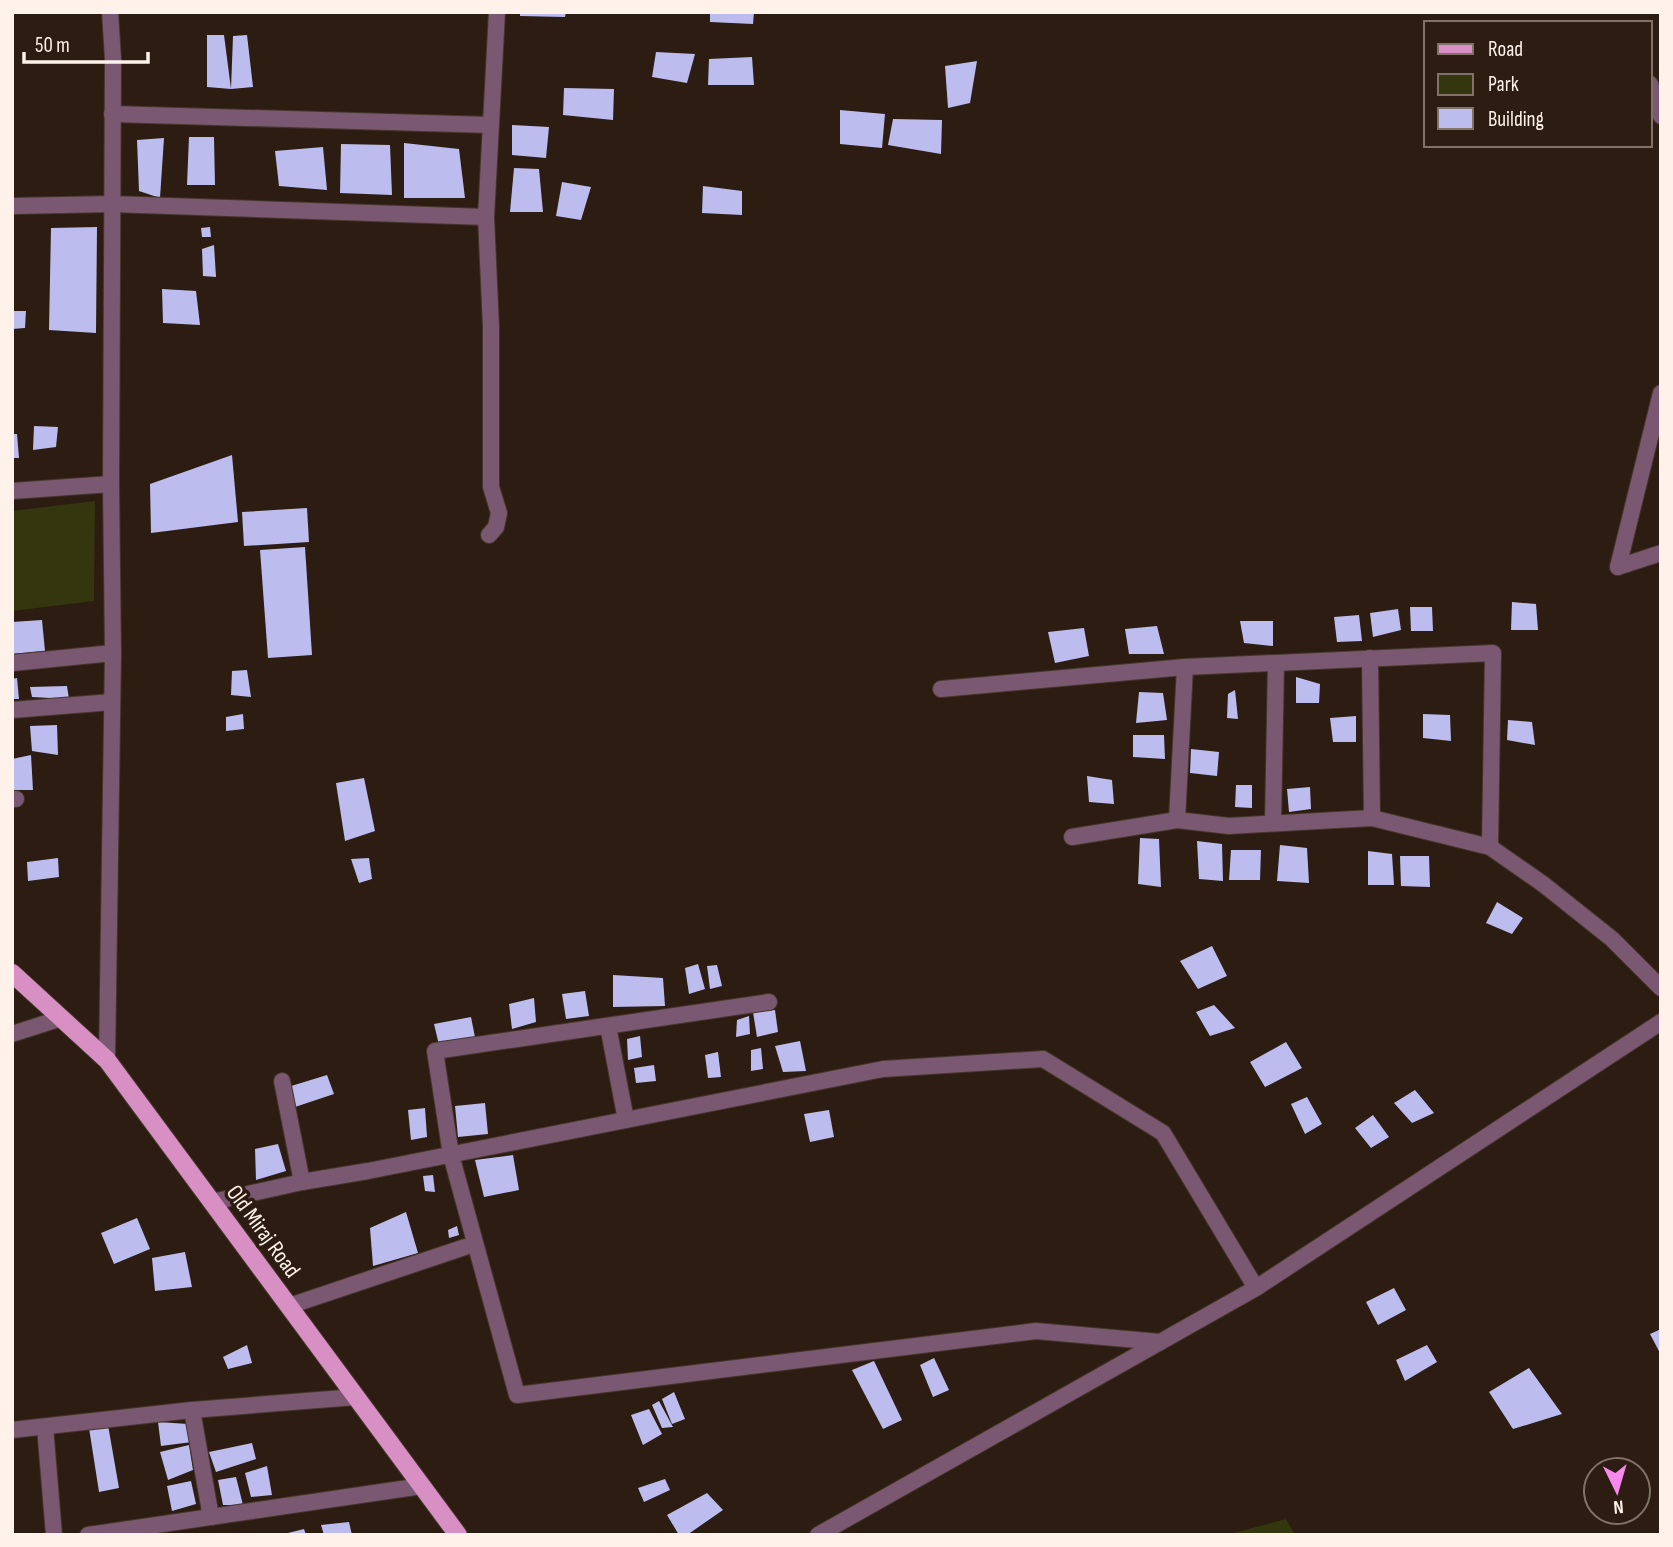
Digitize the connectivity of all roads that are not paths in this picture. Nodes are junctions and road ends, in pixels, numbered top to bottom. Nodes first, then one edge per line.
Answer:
1 (110, 12) edge
2 (497, 12) edge
3 (1652, 91) edge
4 (112, 114) junction
5 (1661, 116) edge
6 (491, 125) junction
7 (112, 204) junction
8 (12, 206) edge
9 (486, 217) junction
10 (1661, 393) edge
11 (111, 484) junction
12 (12, 491) edge
13 (489, 535) dead end
14 (1661, 553) edge
15 (113, 653) junction
16 (1370, 658) junction
17 (12, 663) edge
18 (1276, 663) junction
19 (1185, 667) junction
20 (941, 689) dead end
21 (112, 702) junction
22 (12, 710) edge
23 (1372, 818) junction
24 (1177, 820) junction
25 (1273, 823) junction
26 (1072, 837) dead end
27 (1490, 847) junction
28 (12, 973) edge
29 (1661, 988) edge
30 (769, 1002) dead end
31 (62, 1018) junction
32 (1661, 1021) edge
33 (608, 1026) junction
34 (12, 1034) edge
35 (107, 1060) junction
36 (282, 1081) dead end
37 (626, 1120) junction
38 (451, 1155) junction
39 (302, 1182) junction
40 (212, 1202) junction
41 (465, 1248) dead end
42 (1256, 1288) junction
43 (289, 1306) junction
44 (1160, 1342) junction
45 (356, 1397) junction
46 (192, 1409) junction
47 (45, 1427) junction
48 (12, 1430) edge
49 (422, 1486) junction
50 (211, 1517) junction
51 (161, 1529) edge
52 (54, 1535) edge
53 (88, 1535) edge
54 (458, 1535) edge
55 (818, 1535) edge

1 - 4 street
2 - 6 street
3 - 5 street
4 - 6 street
4 - 7 street
6 - 9 street
7 - 8 street
7 - 9 street
7 - 11 street
9 - 13 street
10 - 14 street
11 - 12 street
11 - 15 street
15 - 17 street
15 - 21 street
16 - 18 street
16 - 23 street
16 - 27 street
18 - 19 street
18 - 25 street
19 - 20 street
19 - 24 street
21 - 22 street
21 - 35 street
23 - 25 street
23 - 27 street
24 - 25 street
24 - 26 street
27 - 29 street
28 - 31 main road, Old Miraj Road
30 - 33 street
31 - 34 street
31 - 35 main road, Old Miraj Road
32 - 42 street
33 - 37 street
33 - 38 street
35 - 40 main road, Old Miraj Road
36 - 39 street
37 - 38 street
37 - 42 street
38 - 39 street
38 - 44 street
39 - 40 street
40 - 43 main road, Old Miraj Road
41 - 43 street
42 - 44 street
43 - 45 main road, Old Miraj Road
44 - 55 street
45 - 46 street
45 - 49 main road, Old Miraj Road
46 - 47 street
46 - 50 street
47 - 48 street
47 - 52 street
49 - 50 street
49 - 54 main road, Old Miraj Road
50 - 51 street
51 - 53 street

